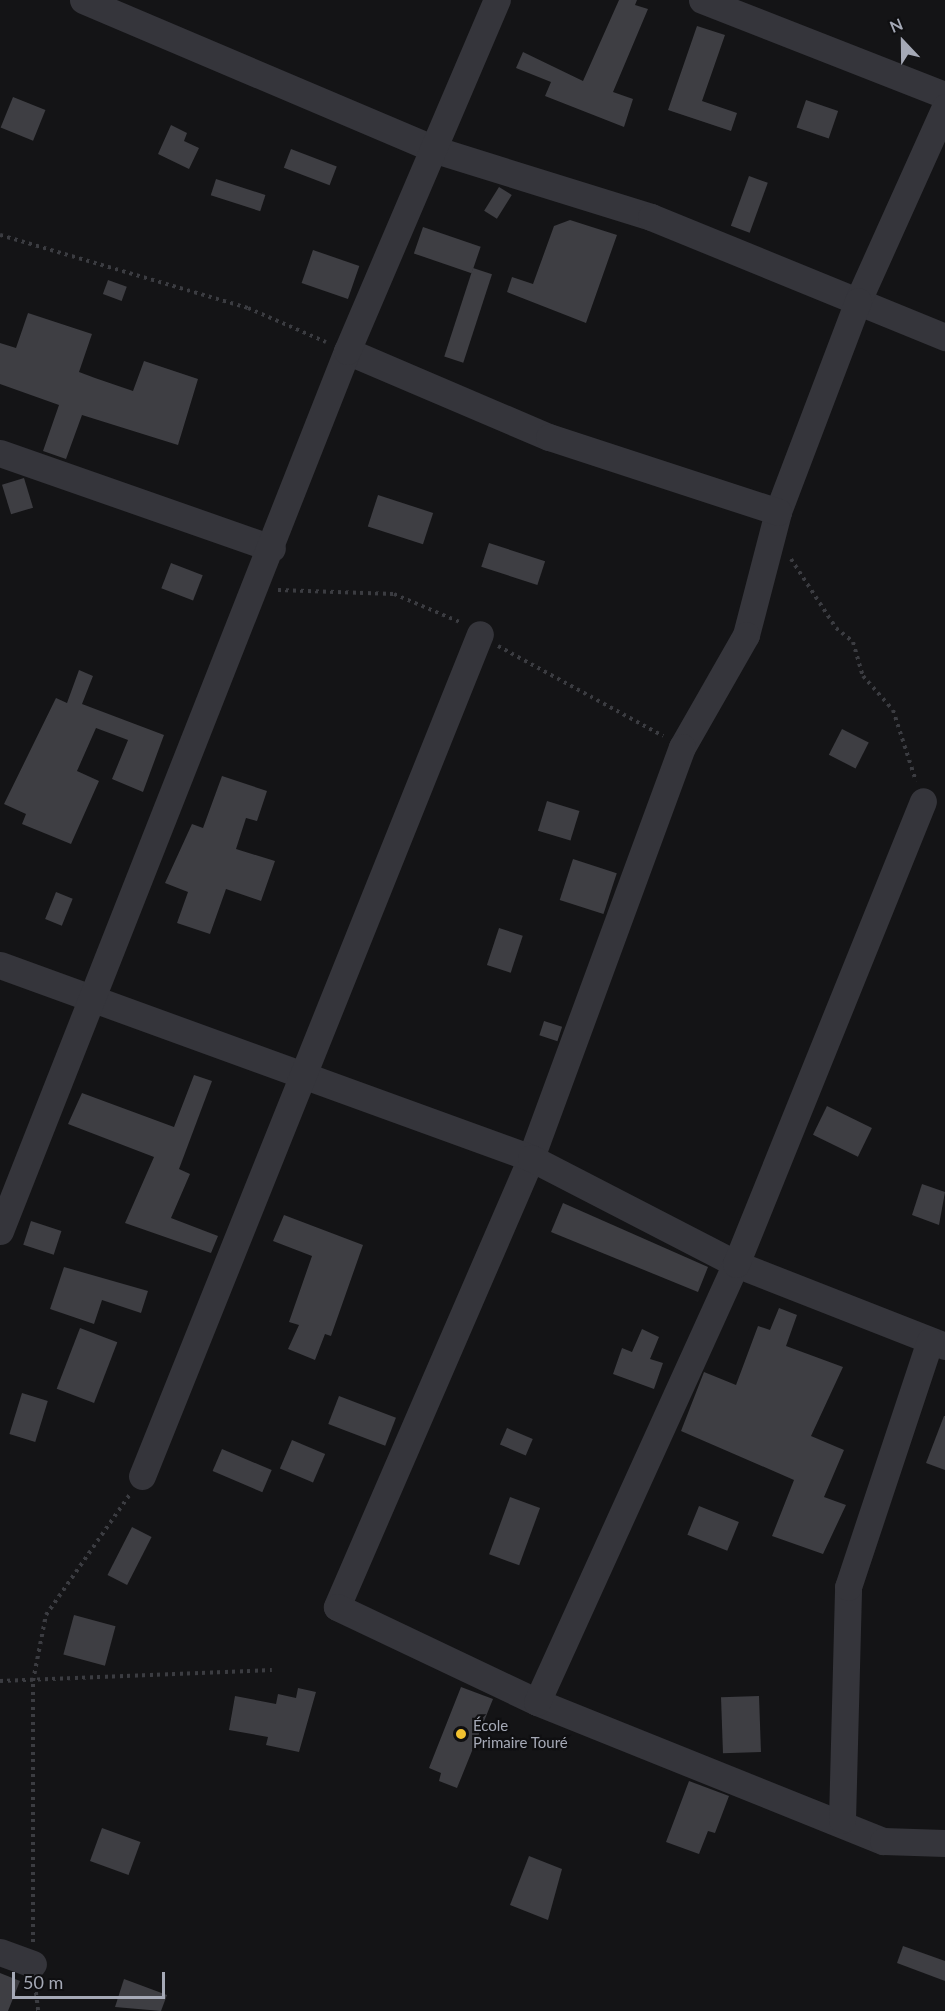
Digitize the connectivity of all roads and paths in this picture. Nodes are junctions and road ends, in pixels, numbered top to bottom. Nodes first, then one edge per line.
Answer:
1 (83, 0) edge
2 (497, 0) edge
3 (702, 0) edge
4 (945, 94) edge
5 (945, 107) edge
6 (436, 150) junction
7 (0, 235) edge
8 (858, 302) junction
9 (945, 337) edge
10 (347, 351) junction
11 (0, 453) edge
12 (778, 512) junction
13 (272, 548) junction
14 (786, 552) dead end
15 (480, 634) dead end
16 (923, 801) joint
17 (0, 964) edge
18 (89, 1001) junction
19 (299, 1075) junction
20 (531, 1158) junction
21 (0, 1231) edge
22 (736, 1264) junction
23 (938, 1343) edge
24 (142, 1476) joint
25 (272, 1670) dead end
26 (0, 1681) edge
27 (33, 1681) junction
28 (537, 1702) junction
29 (842, 1821) junction
30 (945, 1843) edge
31 (0, 1952) edge
32 (33, 1964) junction
33 (38, 2011) edge

1 - 6 street
2 - 6 street
3 - 4 street
5 - 8 street
6 - 8 street
6 - 10 street
7 - 10 path
8 - 9 street
8 - 12 street
10 - 12 street
10 - 13 street
11 - 13 street
12 - 20 street
13 - 18 street
14 - 16 path
15 - 19 street
16 - 22 street
17 - 18 street
18 - 19 street
18 - 21 street
19 - 20 street
19 - 24 street
20 - 22 street
20 - 28 street
22 - 23 street
22 - 28 street
23 - 29 street
24 - 27 path
25 - 27 path
26 - 27 path
27 - 32 path
28 - 29 street
29 - 30 street
31 - 32 street
32 - 33 path

